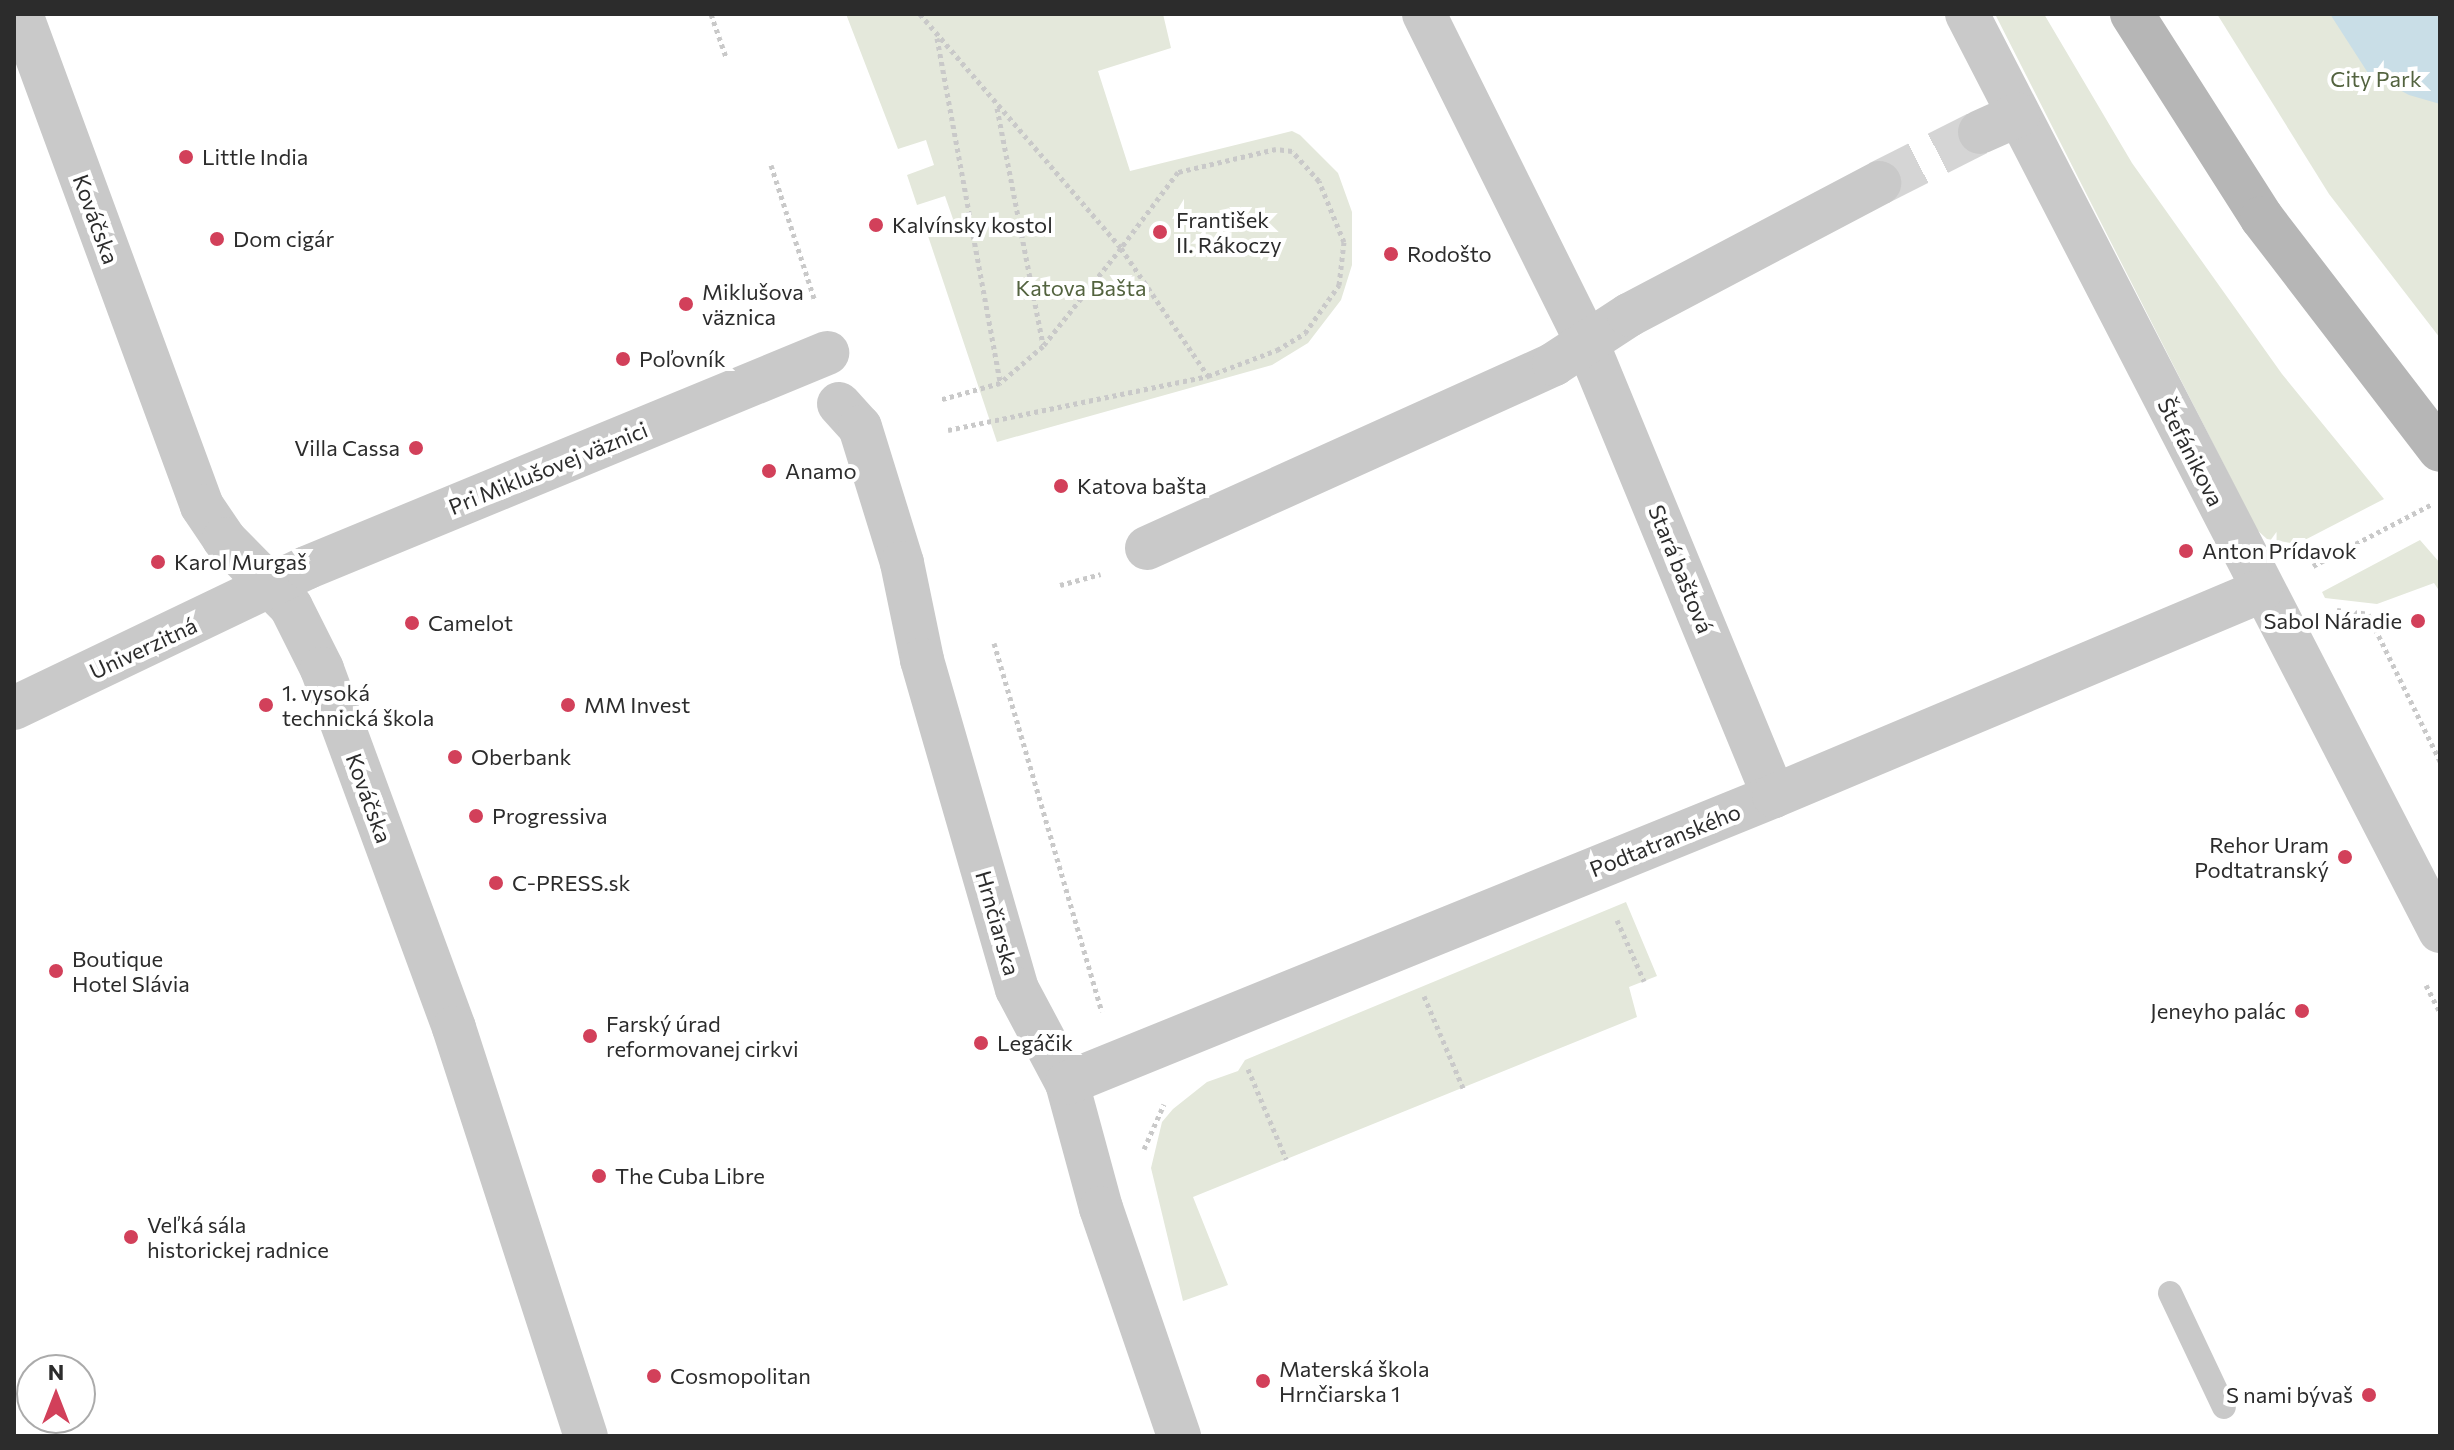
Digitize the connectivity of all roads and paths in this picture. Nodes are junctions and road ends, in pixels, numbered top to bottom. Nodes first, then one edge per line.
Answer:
1 (21, 14) edge
2 (711, 14) edge
3 (920, 14) edge
4 (1424, 14) edge
5 (1967, 14) edge
6 (2132, 14) edge
7 (937, 37) junction
8 (726, 57) dead end
9 (997, 107) junction
10 (771, 165) dead end
11 (1879, 183) tunnel mouth
12 (1121, 248) junction
13 (1587, 343) junction
14 (1043, 346) junction
15 (827, 353) joint
16 (1208, 376) junction
17 (1000, 383) junction
18 (939, 400) dead end
19 (839, 404) dead end
20 (948, 430) dead end
21 (2440, 450) edge
22 (2440, 500) edge
23 (1147, 548) dead end
24 (2309, 568) dead end
25 (271, 585) junction
26 (2261, 591) junction
27 (994, 643) dead end
28 (14, 708) edge
29 (1774, 796) junction
30 (1612, 908) dead end
31 (2440, 931) edge
32 (1644, 981) dead end
33 (1420, 987) dead end
34 (1117, 1009) dead end
35 (1245, 1060) dead end
36 (1067, 1083) junction
37 (1463, 1088) dead end
38 (1174, 1095) dead end
39 (1286, 1159) dead end
40 (1143, 1162) dead end
41 (2170, 1293) dead end
42 (2224, 1407) dead end
43 (586, 1436) edge
44 (1179, 1436) edge

1 - 25 street, Kováčska
2 - 8 path
3 - 7 path
4 - 13 street, Stará baštová
5 - 26 street, Štefánikova
6 - 21 street
7 - 9 path
7 - 17 path
9 - 12 path
9 - 14 path
10 - 15 path
11 - 13 street
12 - 14 path
12 - 16 path
12 - 16 path
13 - 23 street
13 - 29 street, Stará baštová
14 - 17 path
15 - 25 street, Pri Miklušovej väznici
16 - 20 path
17 - 18 path
19 - 36 street, Hrnčiarska
22 - 24 path
25 - 28 street, Univerzitná
25 - 43 street, Kováčska
26 - 29 street, Podtatranského
26 - 31 street, Štefánikova
27 - 34 path
29 - 36 street, Podtatranského
30 - 32 path
33 - 37 path
35 - 39 path
36 - 44 street, Hrnčiarska
38 - 40 path
41 - 42 lane

